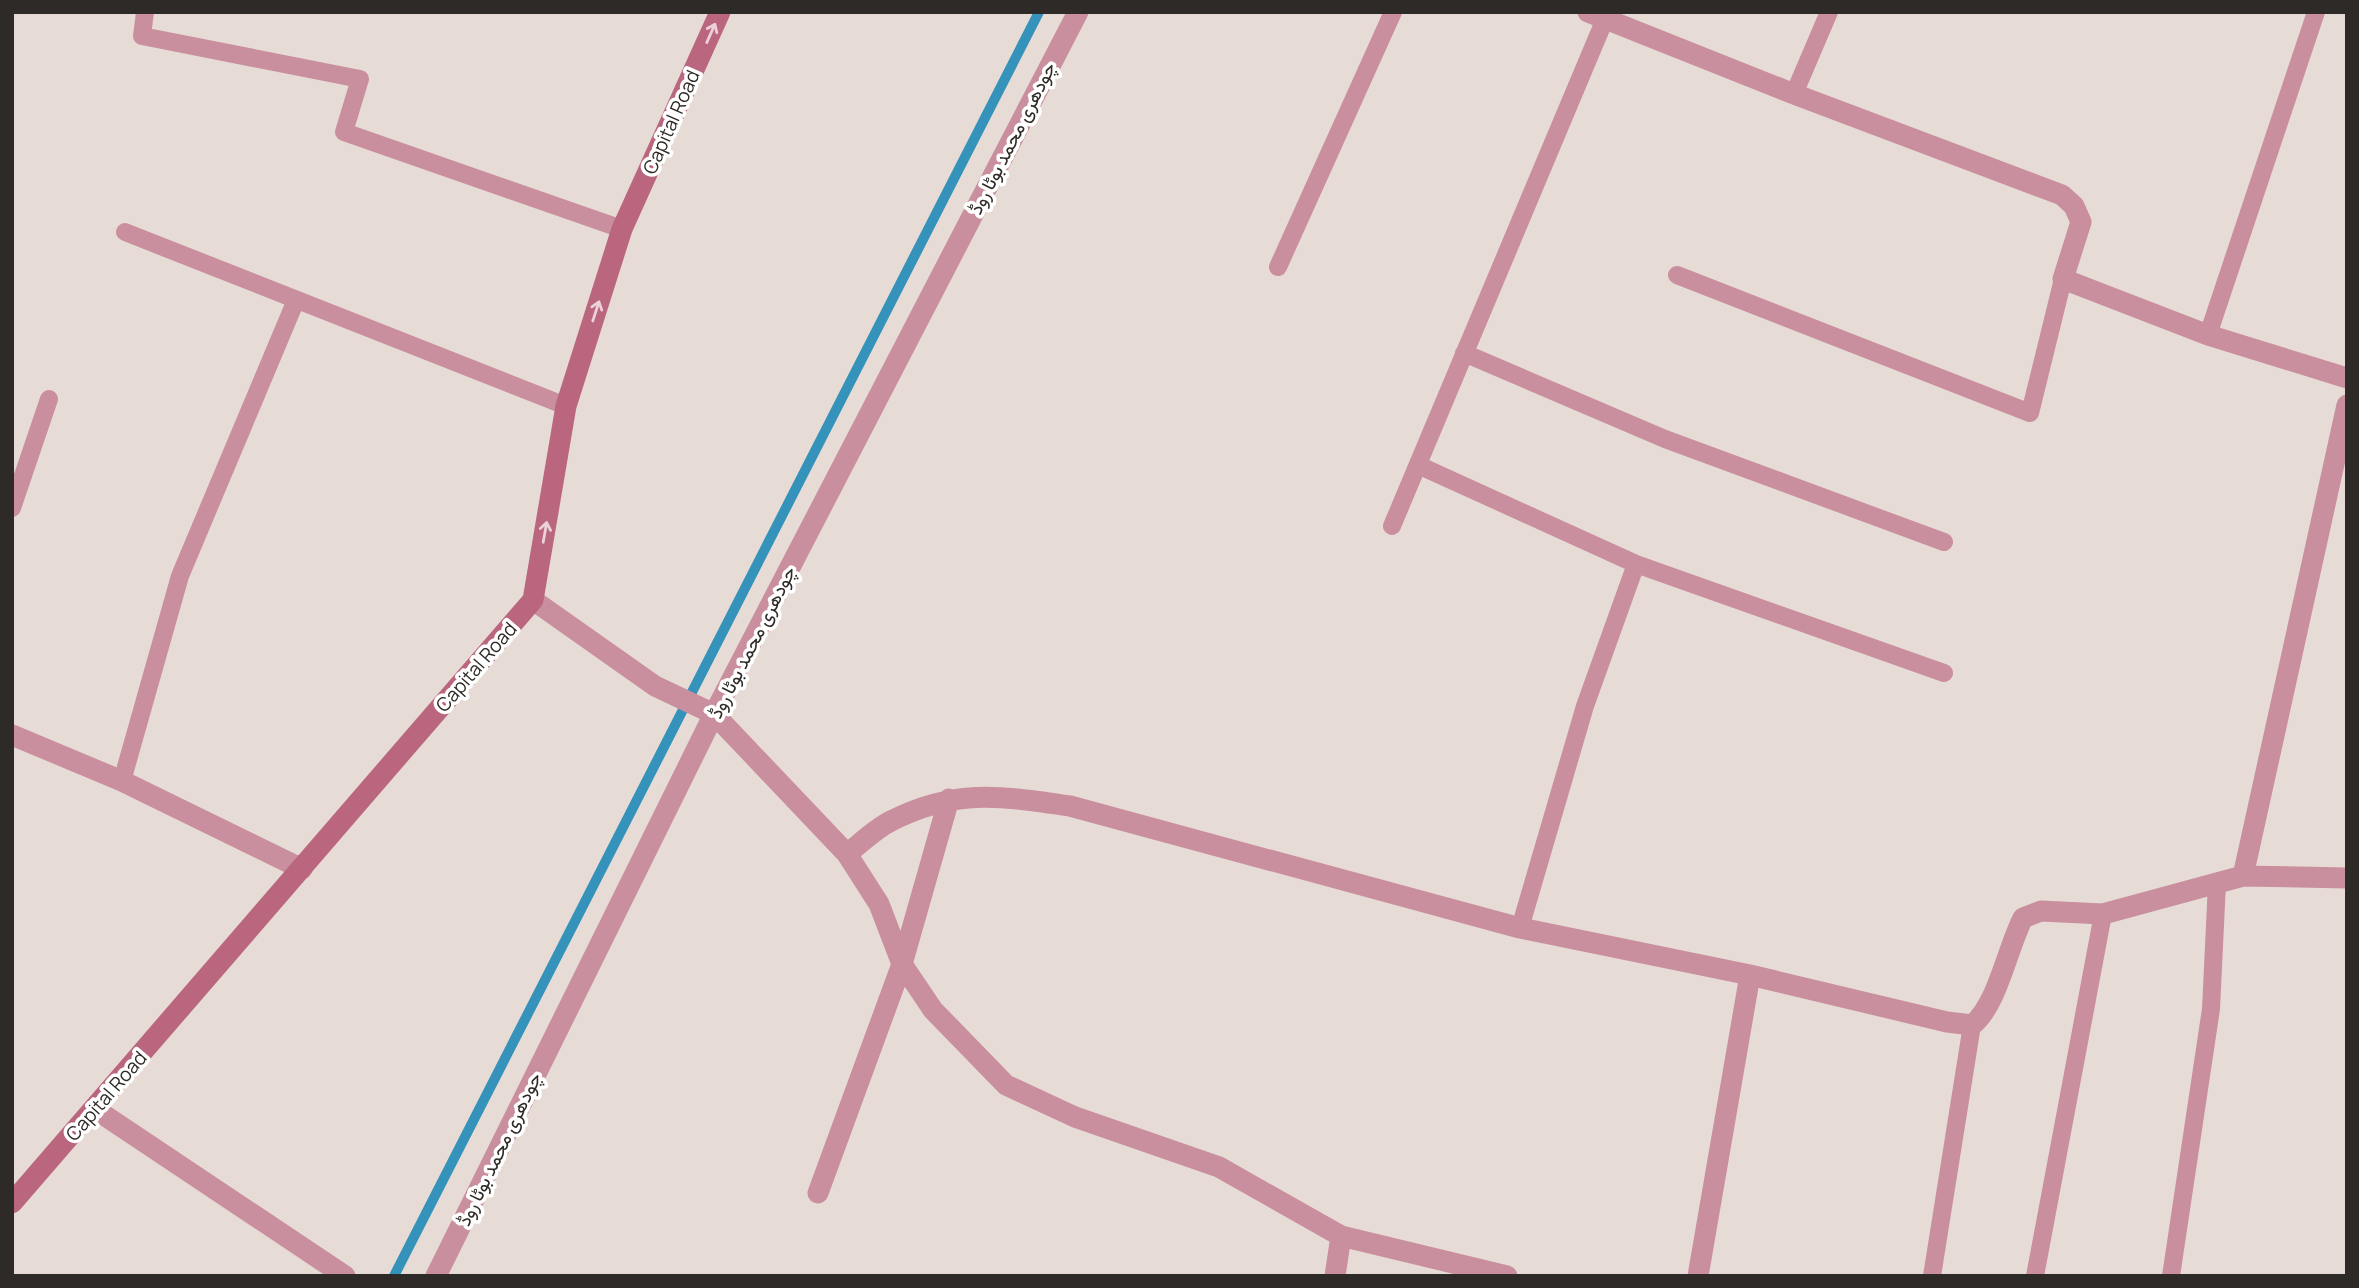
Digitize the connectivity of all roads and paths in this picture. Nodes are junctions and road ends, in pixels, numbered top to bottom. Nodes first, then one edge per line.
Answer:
1 (145, 12) edge
2 (720, 12) edge
3 (1078, 12) edge
4 (1393, 12) edge
5 (1829, 12) edge
6 (2316, 12) edge
7 (1597, 16) edge
8 (1794, 94) junction
9 (622, 229) junction
10 (125, 232) dead end
11 (1278, 267) dead end
12 (1677, 275) dead end
13 (2063, 279) junction
14 (296, 300) junction
15 (2208, 335) junction
16 (1464, 353) junction
17 (2347, 377) edge
18 (49, 399) dead end
19 (2347, 405) edge
20 (566, 406) junction
21 (1418, 465) junction
22 (12, 509) edge
23 (1392, 526) dead end
24 (1944, 542) dead end
25 (1636, 565) junction
26 (533, 600) junction
27 (1944, 673) dead end
28 (715, 714) junction
29 (12, 735) edge
30 (122, 781) junction
31 (948, 799) junction
32 (847, 854) junction
33 (302, 869) junction
34 (2243, 876) junction
35 (2347, 878) edge
36 (2217, 883) junction
37 (2103, 914) junction
38 (1520, 928) junction
39 (902, 964) junction
40 (1750, 975) junction
41 (1972, 1025) junction
42 (95, 1109) junction
43 (818, 1193) dead end
44 (12, 1203) edge
45 (1340, 1236) junction
46 (345, 1276) edge
47 (436, 1276) edge
48 (1335, 1276) edge
49 (1507, 1276) edge
50 (1698, 1276) edge
51 (1933, 1276) edge
52 (2035, 1276) edge
53 (2171, 1276) edge

1 - 9 lane
9 -> 2 street, Capital Road
3 - 28 street, چودھری محمد بوٹا روڈ
4 - 11 lane
5 - 8 lane
6 - 15 lane
7 - 8 street
7 - 16 lane
8 - 13 street
20 -> 9 street, Capital Road
10 - 14 lane
12 - 13 lane
13 - 15 street
14 - 20 lane
14 - 30 lane
15 - 17 street
16 - 21 lane
16 - 24 lane
18 - 22 lane
19 - 34 street
26 -> 20 street, Capital Road
21 - 23 lane
21 - 25 lane
25 - 27 lane
25 - 38 lane
26 - 28 street
26 - 33 street, Capital Road
28 - 32 street
28 - 47 street, چودھری محمد بوٹا روڈ
29 - 30 street
30 - 33 street
31 - 32 street
31 - 38 street
31 - 39 street
32 - 39 street
33 - 42 street, Capital Road
34 - 35 street
34 - 36 street
36 - 37 street
36 - 53 lane
37 - 41 street
37 - 52 lane
38 - 40 street
39 - 43 street
39 - 45 street
40 - 41 street
40 - 50 street
41 - 51 lane
42 - 44 street, Capital Road
42 - 46 street
45 - 48 street
45 - 49 street

